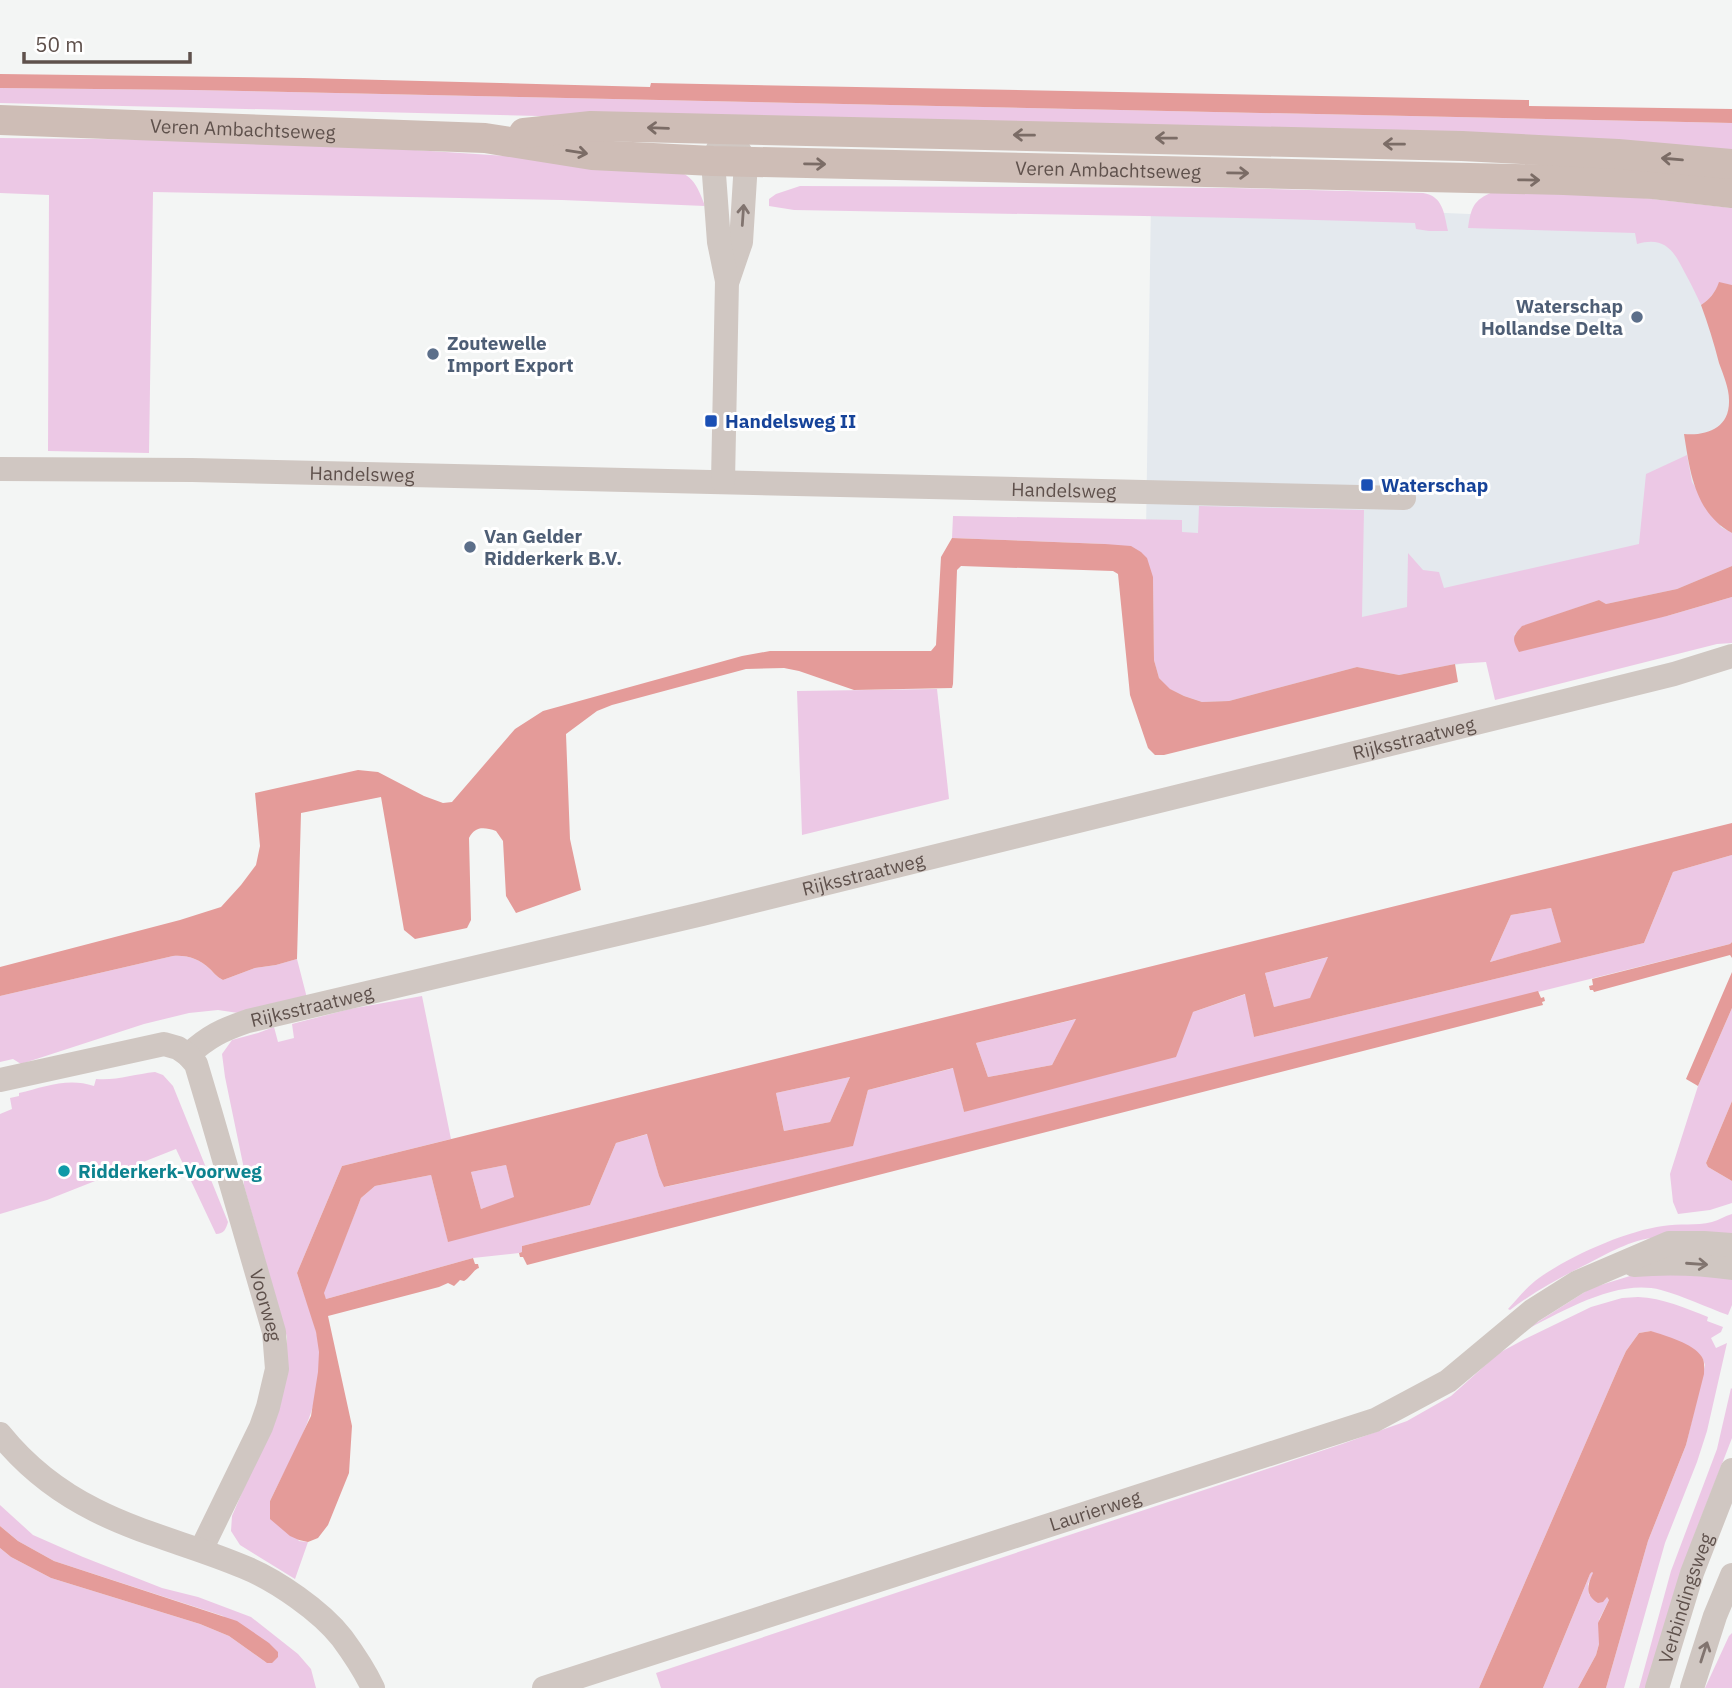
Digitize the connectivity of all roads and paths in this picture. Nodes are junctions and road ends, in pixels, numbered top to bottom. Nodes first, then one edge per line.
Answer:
1 (0, 120) edge
2 (726, 130) junction
3 (485, 138) junction
4 (713, 162) junction
5 (747, 162) junction
6 (1732, 164) edge
7 (1732, 193) edge
8 (727, 281) junction
9 (0, 468) edge
10 (723, 481) junction
11 (1404, 498) dead end
12 (1732, 656) edge
13 (188, 1055) junction
14 (0, 1080) edge
15 (1732, 1245) edge
16 (1612, 1266) junction
17 (1732, 1268) edge
18 (0, 1434) edge
19 (1732, 1470) edge
20 (201, 1550) junction
21 (1732, 1575) edge
22 (373, 1688) edge
23 (544, 1688) edge
24 (1657, 1688) edge
25 (1692, 1688) edge

1 - 3 main road, Veren Ambachtseweg
2 -> 3 main road, Veren Ambachtseweg
2 - 4 street
2 - 5 street
6 -> 2 main road, Veren Ambachtseweg
3 -> 4 main road, Veren Ambachtseweg
4 - 5 main road, Veren Ambachtseweg
4 - 8 street
5 -> 7 main road, Veren Ambachtseweg
8 -> 5 street
8 - 10 street
9 - 10 street, Handelsweg
10 - 11 street, Handelsweg
12 - 13 street, Rijksstraatweg
13 - 14 street
13 - 20 street, Voorweg
15 - 16 street, Laurierweg
16 -> 17 street, Laurierweg
16 - 23 street, Laurierweg
18 - 20 street
19 - 24 street, Verbindingsweg
20 - 22 street
25 -> 21 street, Verbindingsweg

